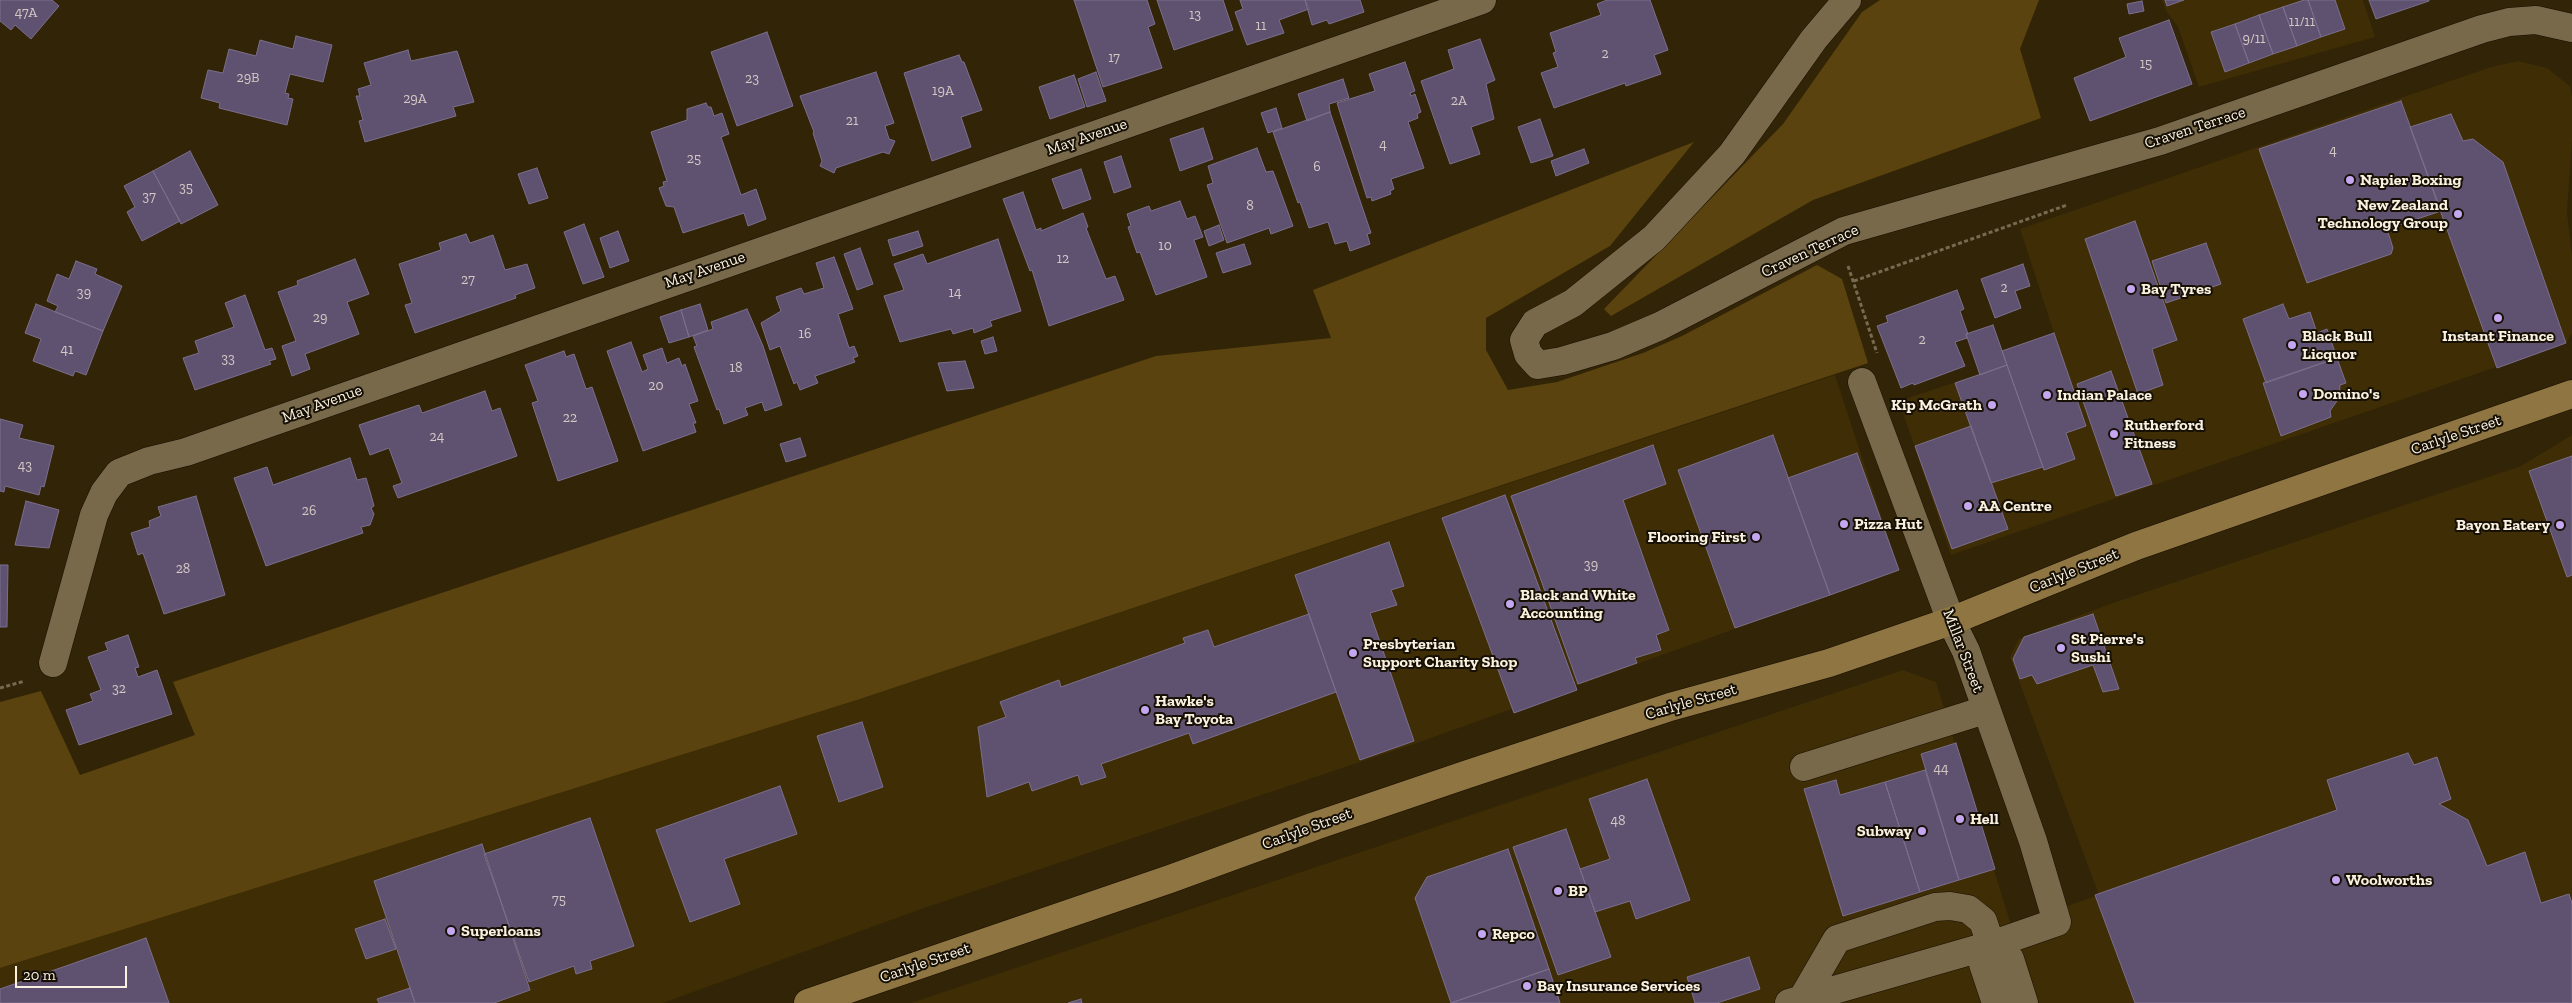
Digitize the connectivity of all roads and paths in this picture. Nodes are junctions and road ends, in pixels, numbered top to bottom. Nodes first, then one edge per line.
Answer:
1 (1482, 0) edge
2 (1847, 0) edge
3 (2572, 28) edge
4 (2074, 203) dead end
5 (1844, 231) junction
6 (1854, 281) junction
7 (1878, 358) dead end
8 (1862, 382) dead end
9 (2572, 394) edge
10 (1951, 621) junction
11 (53, 664) dead end
12 (1985, 710) junction
13 (1804, 767) dead end
14 (1991, 945) junction
15 (1795, 1001) edge
16 (808, 1003) edge
17 (1996, 1003) edge
18 (2024, 1003) edge

1 - 11 street, May Avenue
2 - 5 street, Craven Terrace
3 - 5 street, Craven Terrace
4 - 6 path
5 - 6 path
6 - 7 path
8 - 10 street, Millar Street
9 - 10 main road, Carlyle Street
10 - 12 street, Millar Street
10 - 16 main road, Carlyle Street
12 - 13 street
12 - 14 street, Millar Street
14 - 15 street
14 - 15 street
14 - 17 street
14 - 18 street

